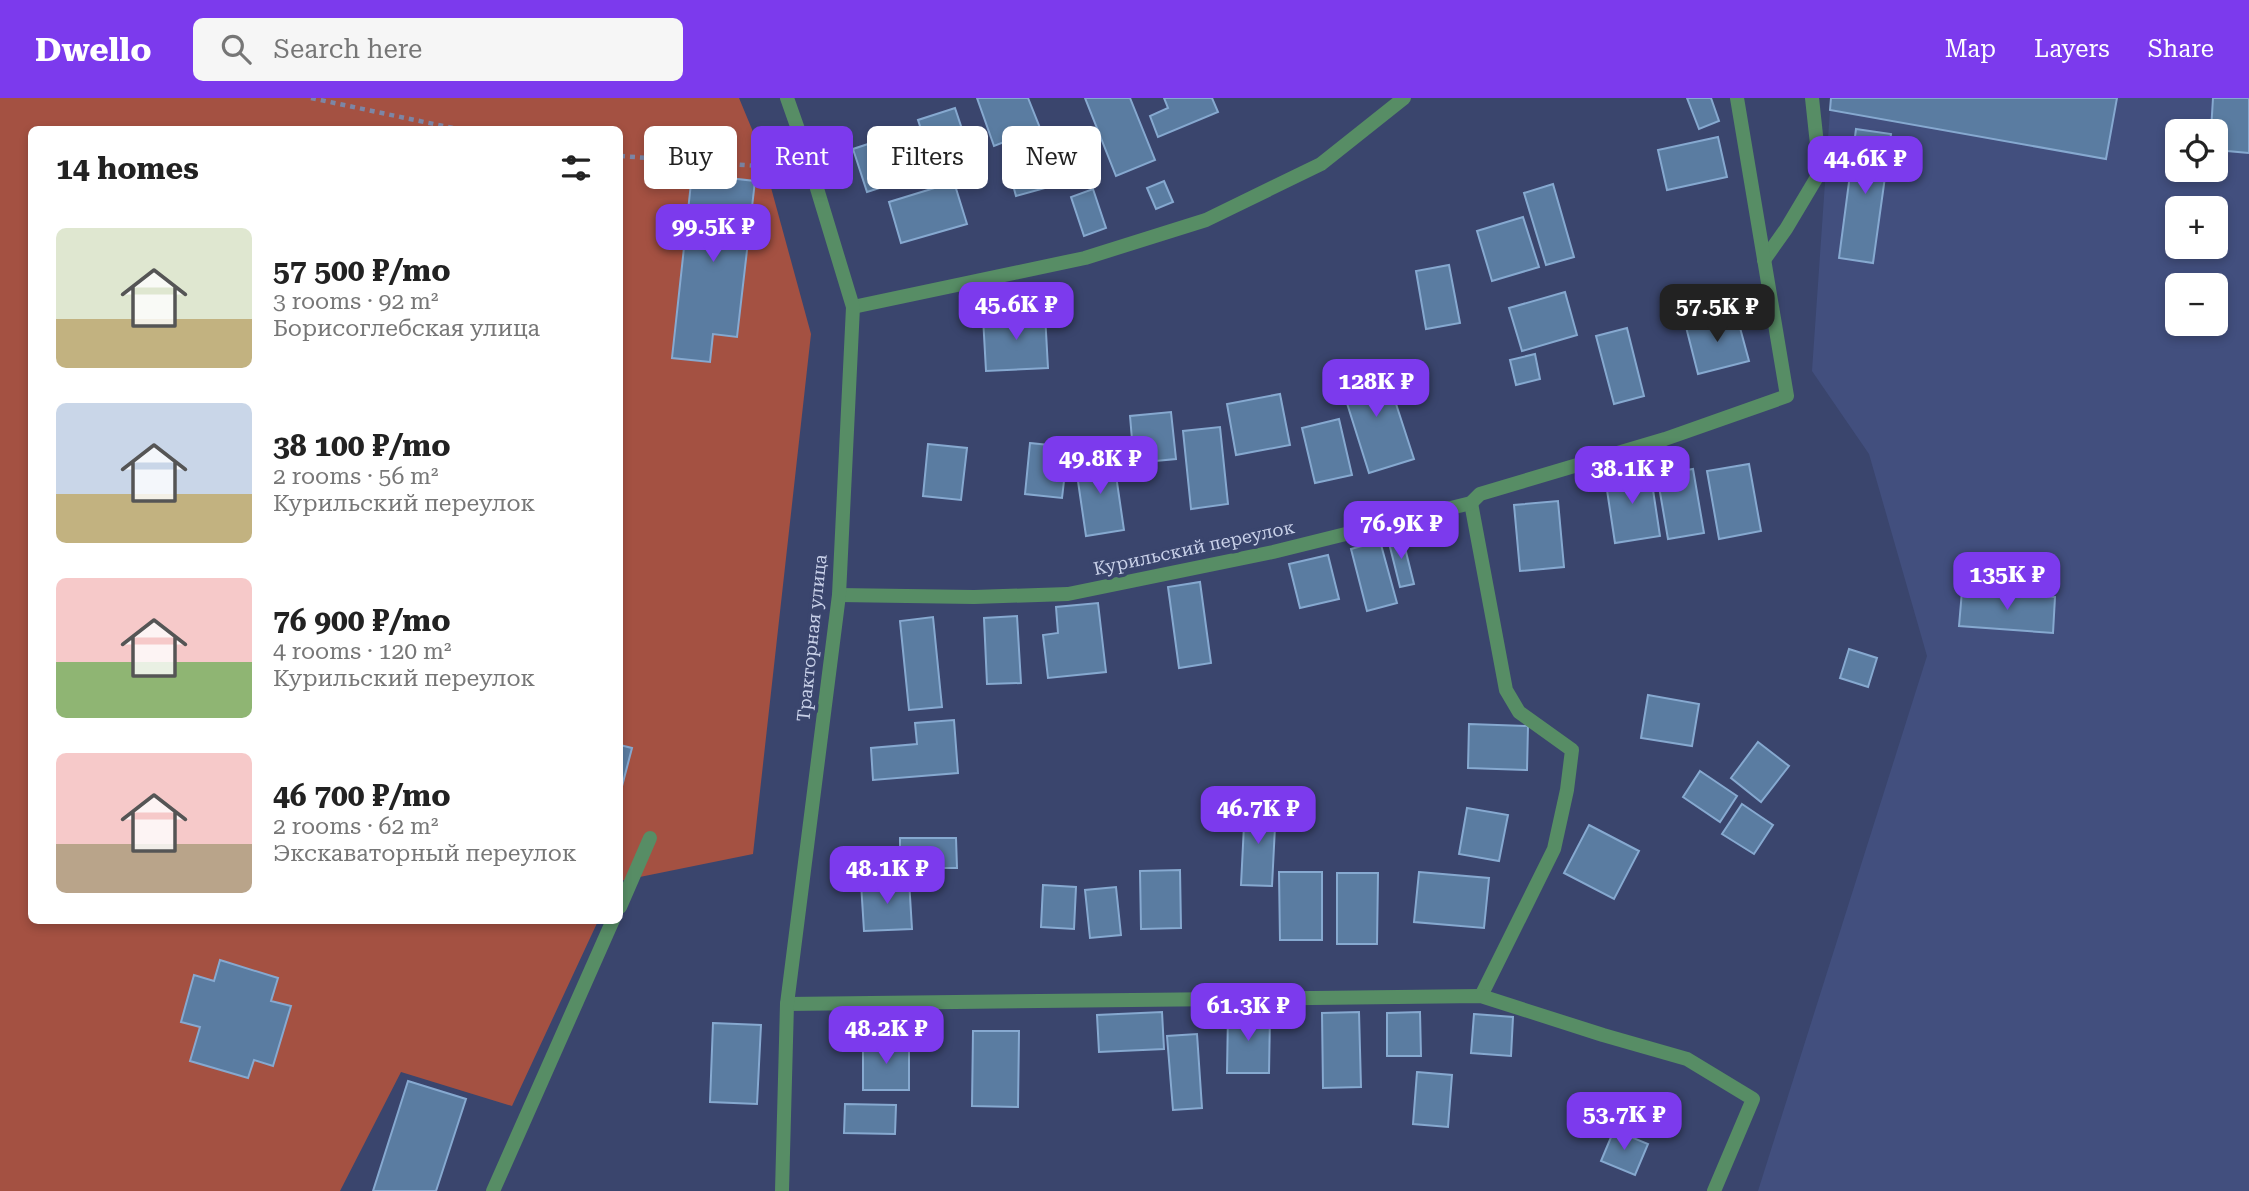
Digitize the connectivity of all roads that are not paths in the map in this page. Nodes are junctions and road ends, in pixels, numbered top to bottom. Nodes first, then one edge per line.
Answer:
1 (787, 98) edge
2 (1404, 98) edge
3 (1737, 98) edge
4 (1812, 98) edge
5 (1764, 260) junction
6 (853, 307) junction
7 (1471, 503) junction
8 (839, 595) junction
9 (650, 838) dead end
10 (623, 900) edge
11 (611, 924) edge
12 (1481, 996) junction
13 (787, 1004) junction
14 (493, 1191) edge
15 (782, 1191) edge
16 (1714, 1191) edge

1 - 6 street, Тракторная улица
2 - 6 street
3 - 5 street
4 - 5 street
5 - 7 street, Курильский переулок
6 - 8 street, Тракторная улица
7 - 8 street, Курильский переулок
7 - 12 street
8 - 13 street, Тракторная улица
9 - 10 street
11 - 14 street
12 - 13 street
12 - 16 street
13 - 15 street, Тракторная улица

